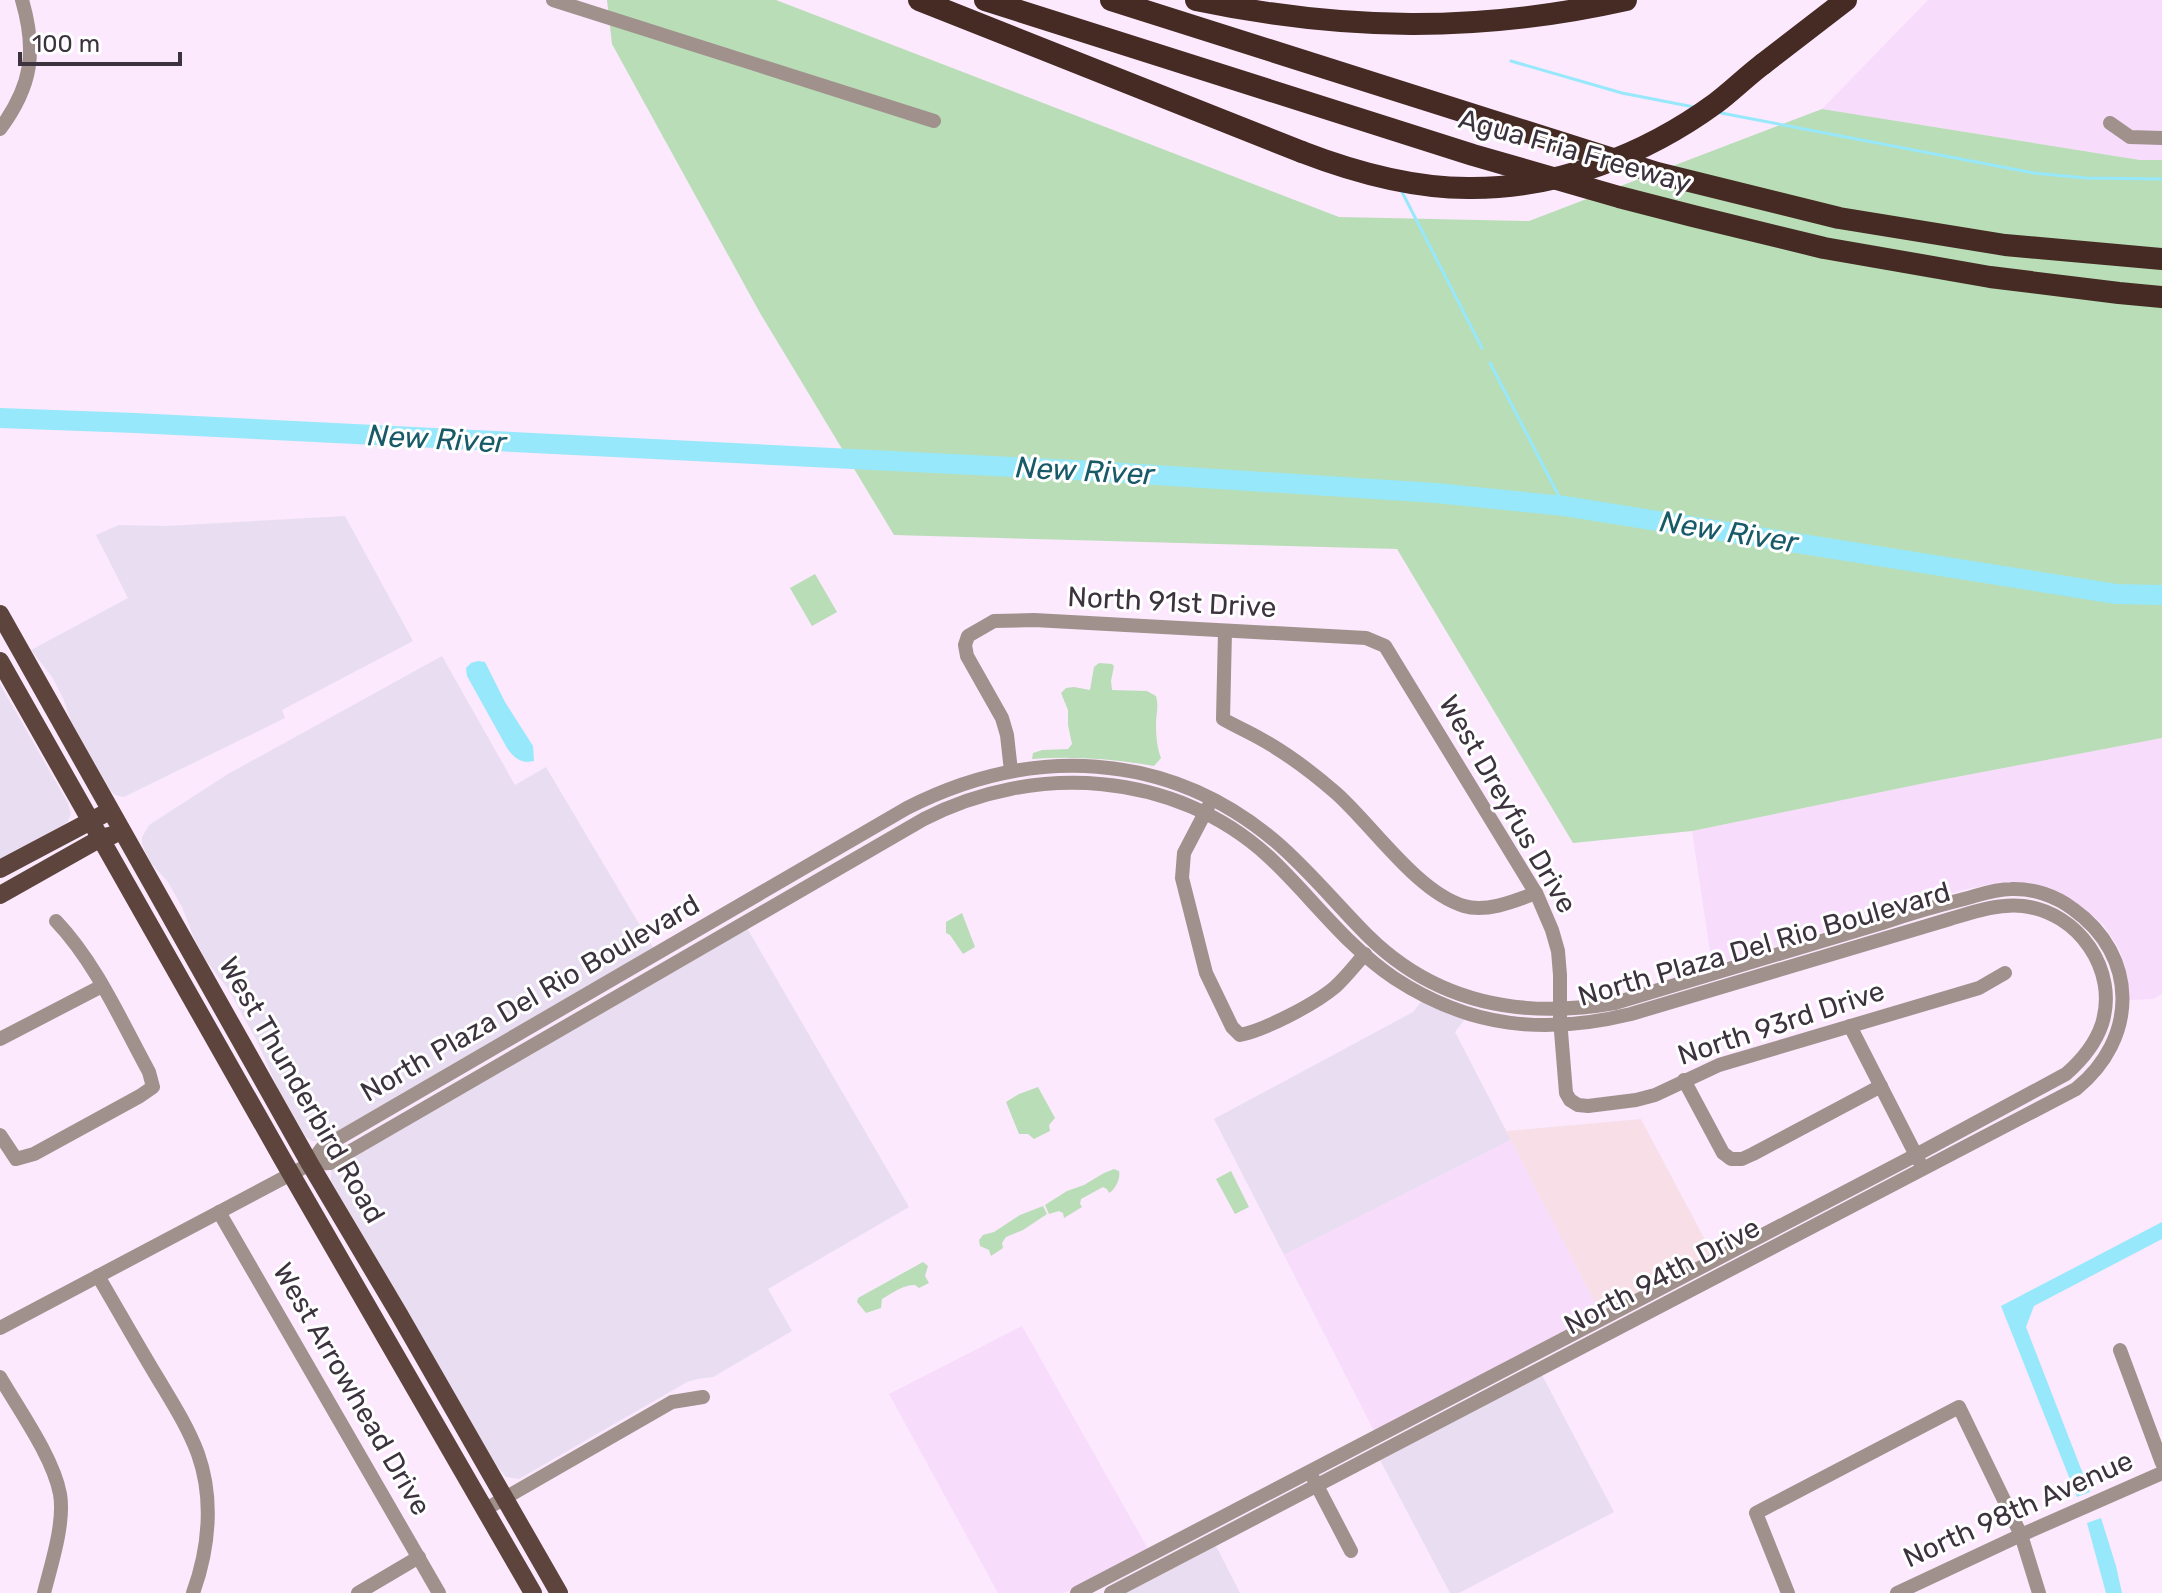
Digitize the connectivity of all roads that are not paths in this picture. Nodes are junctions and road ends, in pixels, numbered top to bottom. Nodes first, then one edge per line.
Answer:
1 (22, 0) edge
2 (553, 0) edge
3 (919, 0) edge
4 (985, 0) edge
5 (1111, 0) edge
6 (1196, 0) edge
7 (1626, 0) edge
8 (1846, 0) edge
9 (934, 121) dead end
10 (2110, 123) dead end
11 (0, 129) edge
12 (2162, 138) edge
13 (2162, 259) edge
14 (2162, 297) edge
15 (0, 614) edge
16 (1225, 631) junction
17 (1376, 642) joint
18 (0, 661) edge
19 (1011, 771) junction
20 (1094, 774) junction
21 (960, 793) junction
22 (1209, 806) junction
23 (112, 810) junction
24 (91, 820) junction
25 (124, 832) junction
26 (101, 838) junction
27 (0, 869) edge
28 (802, 870) junction
29 (811, 885) junction
30 (1536, 893) junction
31 (0, 895) edge
32 (721, 917) junction
33 (56, 921) dead end
34 (730, 931) junction
35 (2091, 934) junction
36 (1365, 954) junction
37 (632, 968) junction
38 (2005, 973) dead end
39 (641, 983) junction
40 (102, 986) junction
41 (1450, 990) junction
42 (1443, 1005) junction
43 (1560, 1010) junction
44 (546, 1018) junction
45 (1561, 1026) junction
46 (1850, 1026) junction
47 (554, 1033) junction
48 (0, 1039) edge
49 (1684, 1080) junction
50 (1881, 1086) junction
51 (419, 1092) junction
52 (1570, 1100) joint
53 (426, 1107) junction
54 (0, 1135) edge
55 (1920, 1162) junction
56 (310, 1164) junction
57 (291, 1174) junction
58 (219, 1212) junction
59 (1698, 1269) junction
60 (98, 1276) junction
61 (1705, 1283) junction
62 (0, 1328) edge
63 (2120, 1350) dead end
64 (0, 1377) edge
65 (703, 1397) dead end
66 (2162, 1463) edge
67 (1310, 1472) junction
68 (2162, 1473) edge
69 (1317, 1486) junction
70 (505, 1498) junction
71 (484, 1510) junction
72 (1234, 1511) junction
73 (1241, 1525) junction
74 (2021, 1535) junction
75 (1351, 1551) dead end
76 (419, 1557) junction
77 (44, 1593) edge
78 (193, 1593) edge
79 (358, 1593) edge
80 (439, 1593) edge
81 (533, 1593) edge
82 (559, 1593) edge
83 (1077, 1593) edge
84 (1111, 1593) edge
85 (1788, 1593) edge
86 (1897, 1593) edge
87 (2039, 1593) edge

1 - 11 street
2 - 9 street
3 - 8 highway, bridge
4 - 14 highway, Agua Fria Freeway
5 - 13 highway, Agua Fria Freeway
6 - 7 highway
10 - 12 street
15 - 23 main road, West Thunderbird Road
16 - 17 street, North 91st Drive
16 - 19 street, North 91st Drive
16 - 30 street
17 - 30 street, West Dreyfus Drive
18 - 24 main road, West Thunderbird Road
19 - 20 street, North Plaza Del Rio Boulevard
19 - 21 street, North Plaza Del Rio Boulevard
20 - 21 street, North Plaza Del Rio Boulevard
20 - 22 street, North Plaza Del Rio Boulevard
21 - 28 street, North Plaza Del Rio Boulevard
21 - 29 street, North Plaza Del Rio Boulevard
22 - 36 street, North Plaza Del Rio Boulevard
22 - 36 street
22 - 41 street, North Plaza Del Rio Boulevard
23 - 24 main road
23 - 25 main road, West Thunderbird Road
24 - 26 main road, West Thunderbird Road
24 - 27 main road
25 - 26 main road
25 - 56 main road, West Thunderbird Road
26 - 31 main road
26 - 57 main road, West Thunderbird Road
28 - 29 street
28 - 32 street, North Plaza Del Rio Boulevard
29 - 34 street, North Plaza Del Rio Boulevard
30 - 43 street, West Dreyfus Drive
32 - 34 street
32 - 37 street, North Plaza Del Rio Boulevard
33 - 40 street
34 - 39 street, North Plaza Del Rio Boulevard
35 - 43 street, North Plaza Del Rio Boulevard
35 - 45 street, North Plaza Del Rio Boulevard
35 - 55 street, North 94th Drive
36 - 42 street, North Plaza Del Rio Boulevard
37 - 39 street
37 - 44 street, North Plaza Del Rio Boulevard
38 - 46 street, North 93rd Drive
39 - 47 street, North Plaza Del Rio Boulevard
40 - 48 street
40 - 54 street
41 - 42 street
41 - 43 street, North Plaza Del Rio Boulevard
42 - 45 street, North Plaza Del Rio Boulevard
43 - 45 street, West Dreyfus Drive
44 - 47 street
44 - 51 street, North Plaza Del Rio Boulevard
45 - 52 street, West Dreyfus Drive
46 - 49 street, North 93rd Drive
46 - 50 street
47 - 53 street, North Plaza Del Rio Boulevard
49 - 50 street
49 - 52 street, North 93rd Drive
50 - 55 street
51 - 53 street
51 - 56 street, North Plaza Del Rio Boulevard
53 - 56 street, North Plaza Del Rio Boulevard
55 - 59 street, North 94th Drive
55 - 61 street, North 94th Drive
56 - 57 street
56 - 70 main road, West Thunderbird Road
57 - 58 street
57 - 71 main road, West Thunderbird Road
58 - 60 street
58 - 76 street, West Arrowhead Drive
59 - 61 street
59 - 67 street, North 94th Drive
60 - 62 street
60 - 78 street
61 - 69 street, North 94th Drive
63 - 66 street
64 - 77 street
65 - 70 street
67 - 69 street
67 - 72 street, North 94th Drive
68 - 74 street, North 98th Avenue
69 - 73 street, North 94th Drive
69 - 75 street
70 - 71 street
70 - 82 main road, West Thunderbird Road
71 - 81 main road, West Thunderbird Road
72 - 73 street
72 - 83 street, North 94th Drive
73 - 84 street, North 94th Drive
74 - 85 street
74 - 86 street, North 98th Avenue
74 - 87 street
76 - 79 street
76 - 80 street, West Arrowhead Drive

